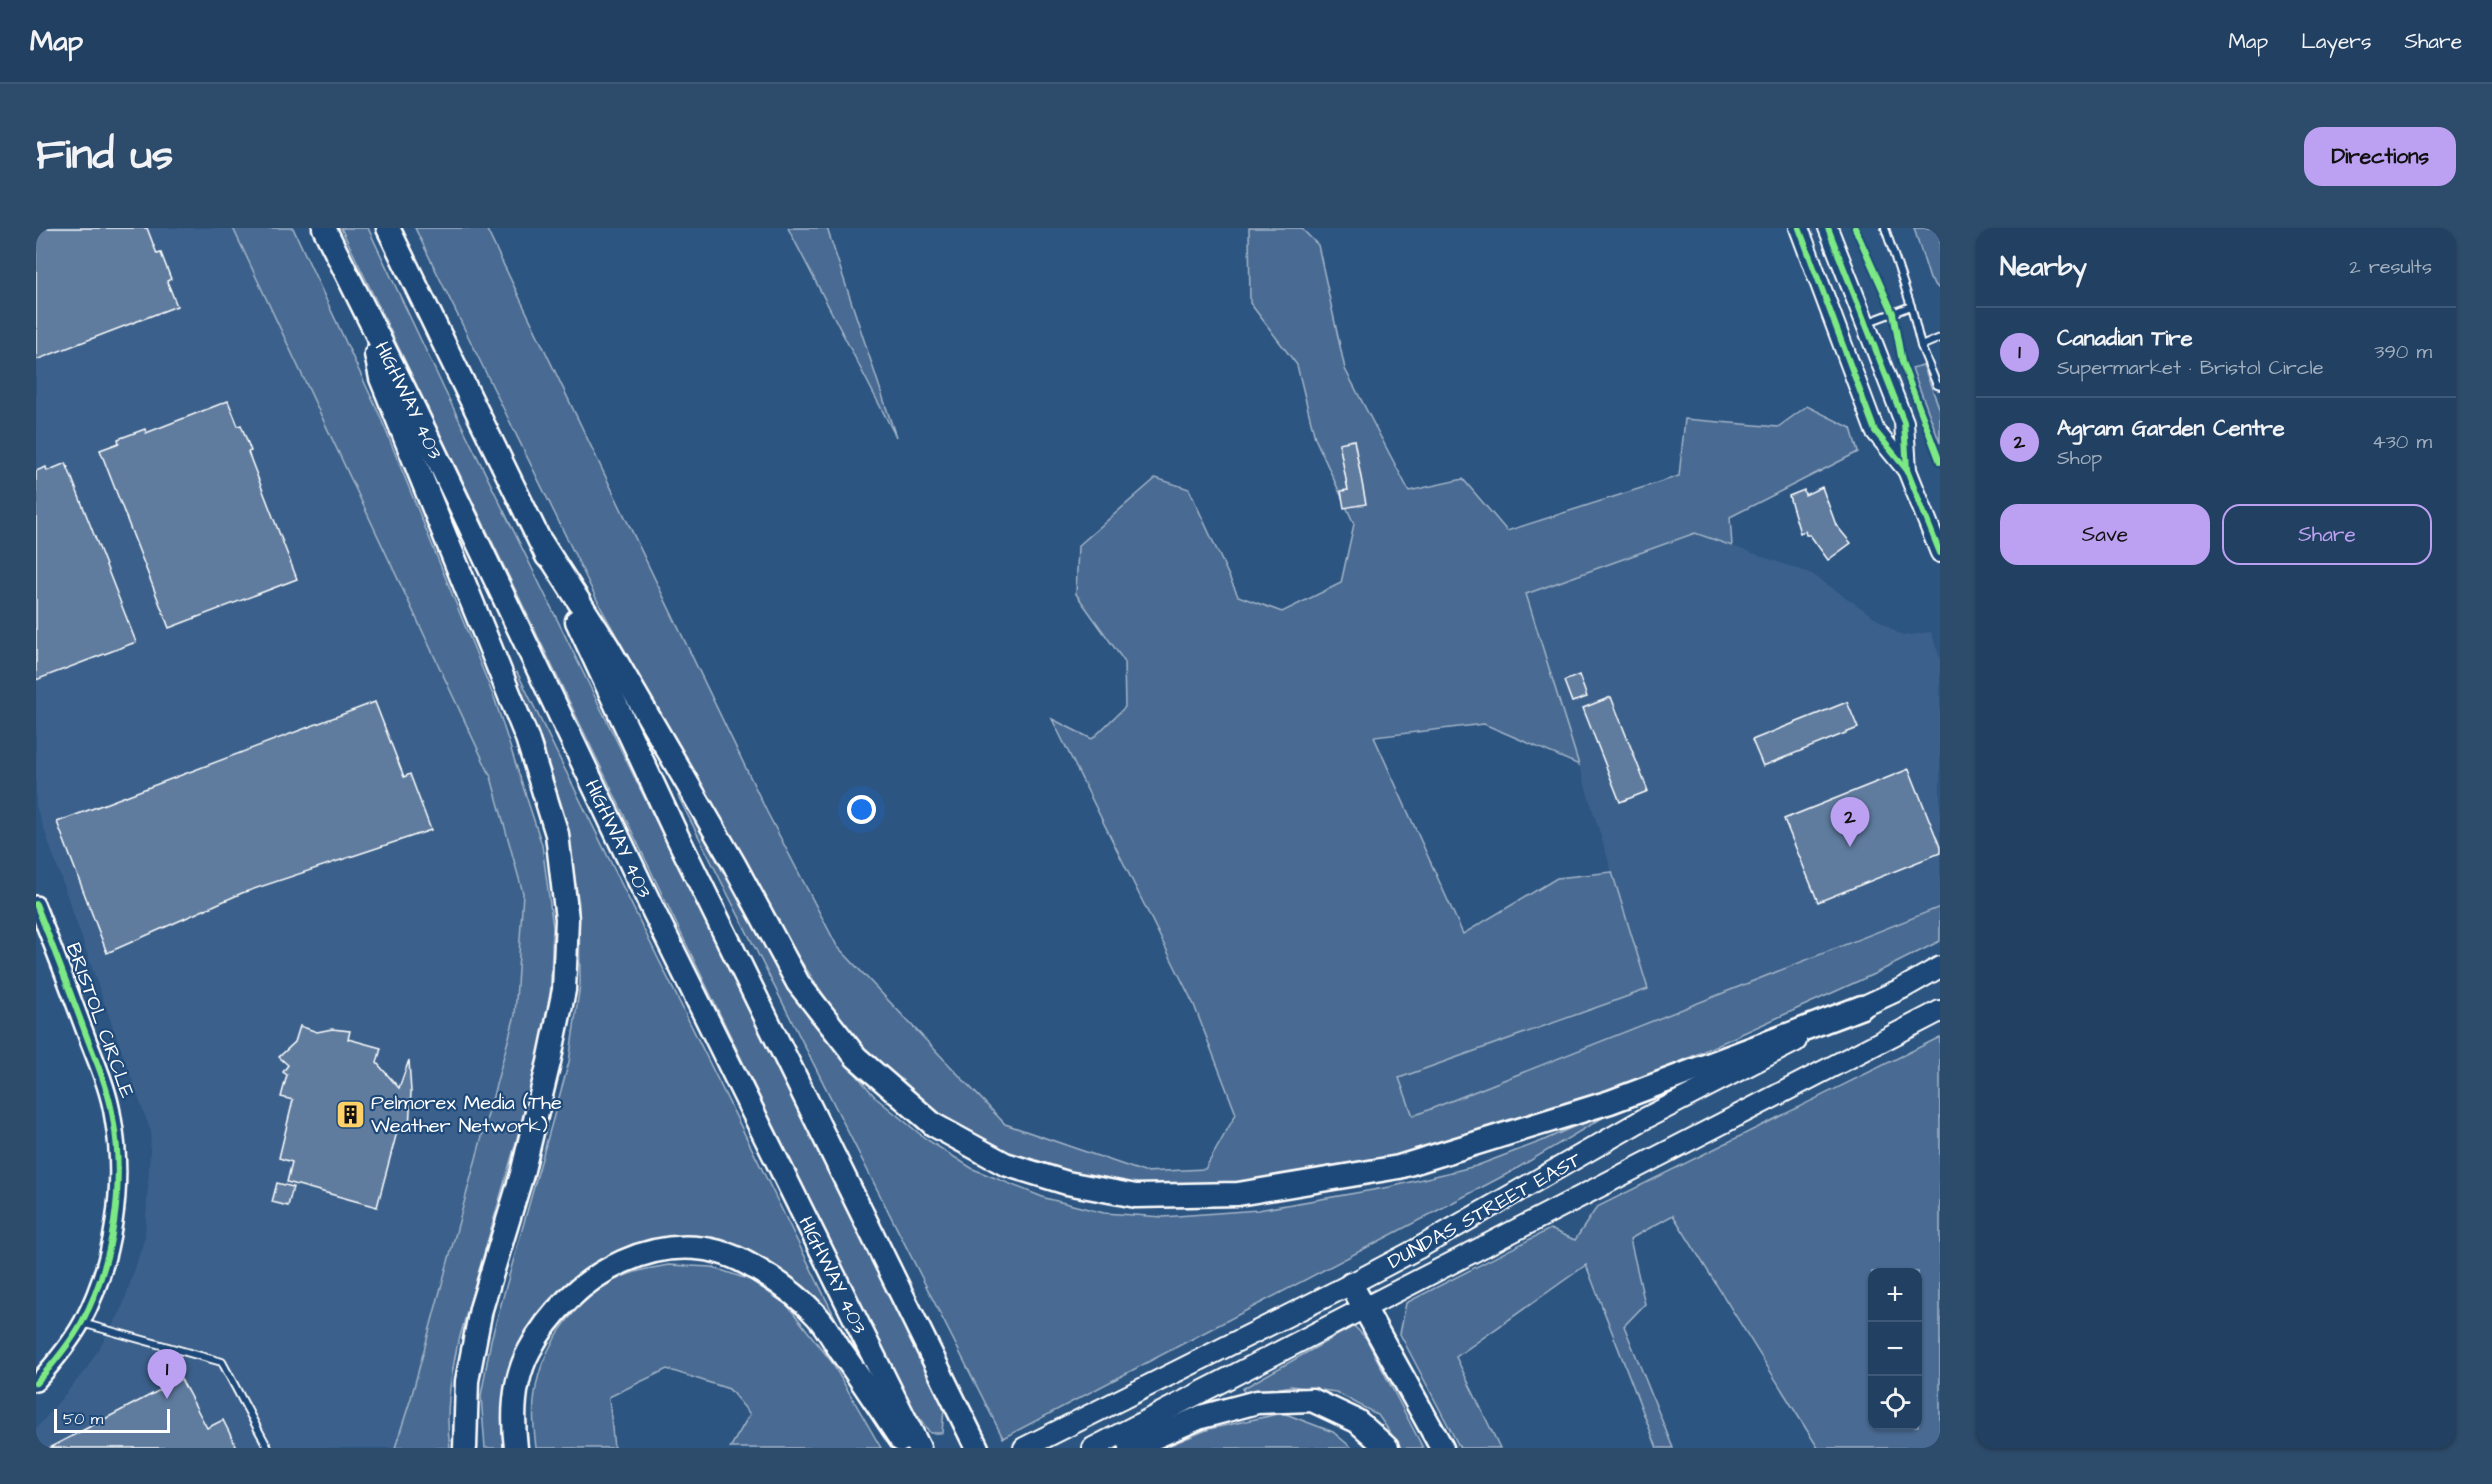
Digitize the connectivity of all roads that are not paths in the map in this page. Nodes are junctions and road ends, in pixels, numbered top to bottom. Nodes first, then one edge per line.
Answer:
1 (324, 228) edge
2 (388, 228) edge
3 (1799, 228) edge
4 (1828, 228) edge
5 (1885, 228) edge
6 (1911, 306) junction
7 (369, 320) junction
8 (1866, 323) junction
9 (1940, 338) edge
10 (1921, 346) junction
11 (1940, 386) edge
12 (1908, 470) junction
13 (541, 542) junction
14 (1940, 553) edge
15 (36, 904) edge
16 (1940, 967) edge
17 (1862, 1007) junction
18 (1940, 1011) edge
19 (1351, 1284) junction
20 (1363, 1308) junction
21 (82, 1323) junction
22 (36, 1383) edge
23 (976, 1444) edge
24 (1032, 1444) edge
25 (268, 1448) edge
26 (465, 1448) edge
27 (516, 1448) edge
28 (906, 1448) edge
29 (919, 1448) edge
30 (1093, 1448) edge
31 (1130, 1448) edge
32 (1387, 1448) edge
33 (1442, 1448) edge

1 - 7 highway, HIGHWAY 403
2 - 13 highway
3 - 12 main road
4 - 8 main road
5 - 6 lane
6 - 8 lane
6 - 10 lane
7 - 26 highway
7 - 29 highway, HIGHWAY 403
8 - 12 main road
9 - 10 lane
10 - 11 lane
12 - 14 main road
13 - 17 highway
13 - 23 highway
15 - 21 street, BRISTOL CIRCLE
16 - 17 main road, DUNDAS STREET EAST
17 - 19 main road, DUNDAS STREET EAST
18 - 20 main road, DUNDAS STREET EAST
19 - 20 highway
19 - 24 main road, DUNDAS STREET EAST
20 - 30 main road, DUNDAS STREET EAST
20 - 33 highway
21 - 22 street, BRISTOL CIRCLE
21 - 25 lane
27 - 28 highway
31 - 32 highway

